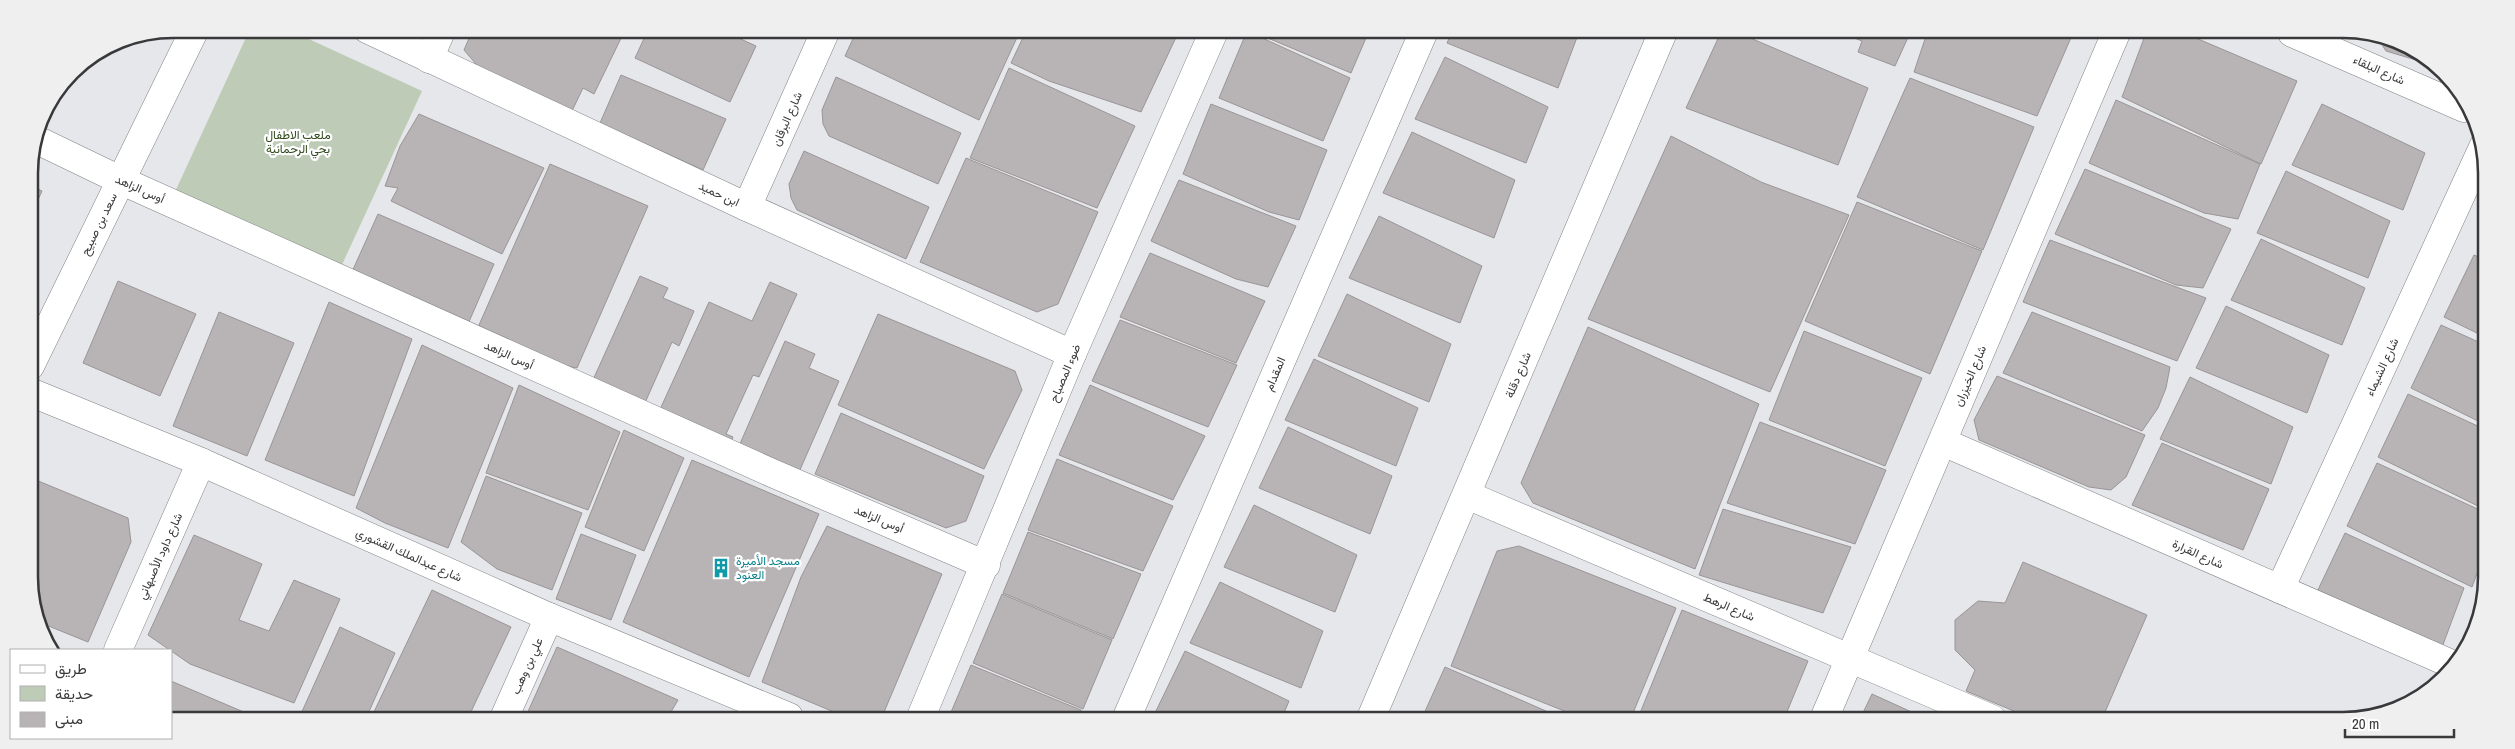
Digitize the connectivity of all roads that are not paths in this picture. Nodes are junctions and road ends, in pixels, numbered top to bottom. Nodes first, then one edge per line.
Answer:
1 (191, 38) edge
2 (386, 38) edge
3 (438, 38) edge
4 (822, 38) edge
5 (1211, 38) edge
6 (1421, 38) edge
7 (1660, 38) edge
8 (2114, 38) edge
9 (2317, 38) edge
10 (2342, 43) edge
11 (429, 59) junction
12 (2460, 106) edge
13 (41, 142) edge
14 (2477, 161) edge
15 (120, 180) junction
16 (747, 207) junction
17 (38, 349) edge
18 (1072, 354) junction
19 (38, 395) edge
20 (1943, 442) junction
21 (201, 462) junction
22 (1467, 495) junction
23 (986, 565) junction
24 (2280, 589) junction
25 (549, 617) junction
26 (118, 649) edge
27 (1848, 658) junction
28 (2447, 662) edge
29 (1374, 711) edge
30 (1827, 711) edge
31 (1974, 711) edge
32 (507, 712) edge
33 (776, 712) edge
34 (924, 712) edge
35 (1130, 712) edge

1 - 15 street, سعد بن صبيح
2 - 11 street, ابن حميد
3 - 11 street
4 - 16 street, شارع البرقان
5 - 18 street, ضوء المصباح
6 - 35 street, المقدام
7 - 22 street, شارع دقلة
8 - 20 street, شارع الخيزران
9 - 10 street, شارع البلقاء
10 - 12 street, شارع البلقاء
11 - 16 street, ابن حميد
13 - 15 street, أوس الزاهد
14 - 24 street, شارع الشيماء
15 - 17 street, سعد بن صبيح
15 - 23 street, أوس الزاهد
16 - 18 street, ابن حميد
18 - 23 street, ضوء المصباح
19 - 21 street, شارع عبدالملك القشوري
20 - 24 street, شارع القرارة
20 - 27 street, شارع الخيزران
21 - 25 street, شارع عبدالملك القشوري
21 - 26 street, شارع داود الأصبهاني
22 - 27 street, شارع الرهط
22 - 29 street, شارع دقلة
23 - 34 street, ضوء المصباح
24 - 28 street, شارع القرارة
25 - 32 street, علي بن وهب
25 - 33 street, شارع عبدالملك القشوري
27 - 30 street, شارع الخيزران
27 - 31 street, شارع الرهط

